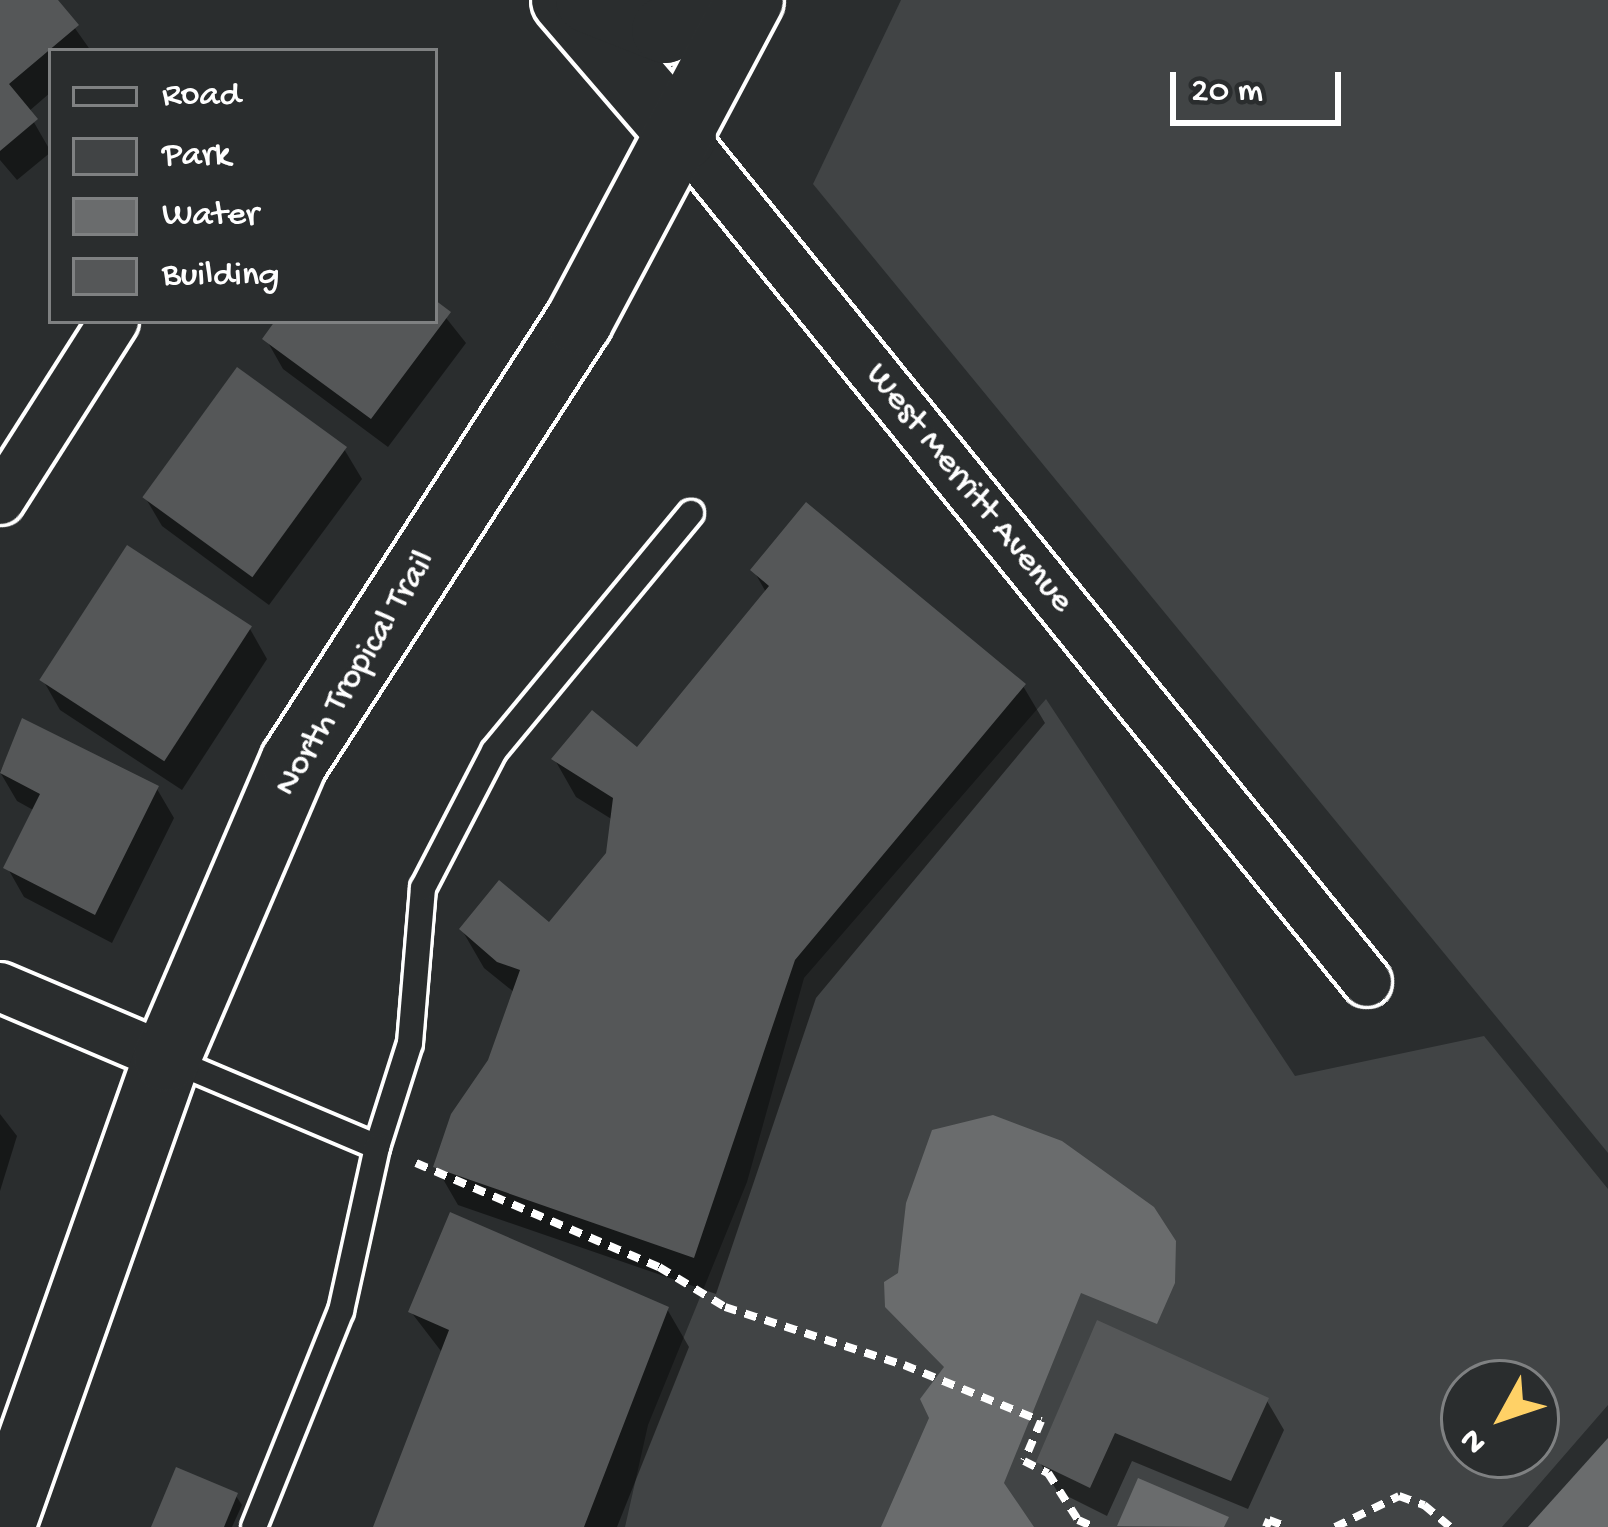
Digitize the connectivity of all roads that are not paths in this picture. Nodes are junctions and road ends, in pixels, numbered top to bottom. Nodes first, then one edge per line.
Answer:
1 (565, 0) edge
2 (589, 0) edge
3 (750, 0) edge
4 (683, 137) junction
5 (111, 324) edge
6 (0, 500) edge
7 (691, 513) dead end
8 (1367, 982) dead end
9 (0, 987) edge
10 (167, 1058) junction
11 (377, 1147) junction
12 (1, 1527) edge
13 (254, 1527) edge

1 - 4 street, West Merritt Avenue
2 - 3 street
3 - 4 street, North Tropical Trail
4 - 8 street, West Merritt Avenue
4 - 10 street, North Tropical Trail
5 - 6 street
7 - 11 lane
9 - 10 street
10 - 11 lane
10 - 12 street, North Tropical Trail
11 - 13 lane

